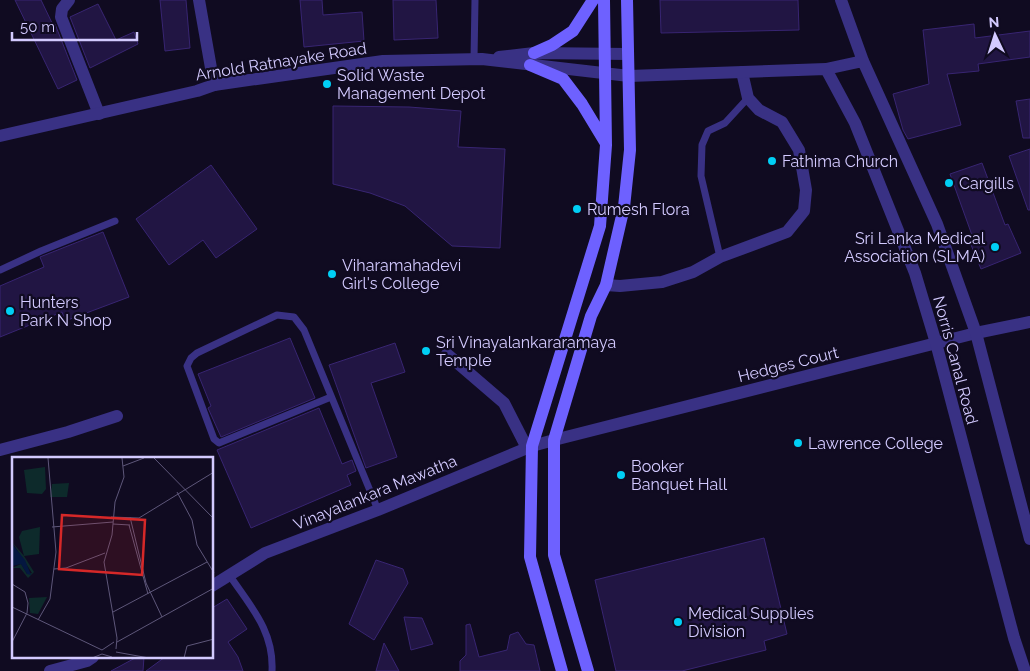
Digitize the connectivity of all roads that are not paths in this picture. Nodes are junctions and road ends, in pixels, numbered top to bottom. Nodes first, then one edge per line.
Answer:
1 (69, 0) edge
2 (199, 0) edge
3 (475, 0) edge
4 (592, 0) edge
5 (604, 0) edge
6 (627, 0) edge
7 (841, 0) edge
8 (605, 54) junction
9 (628, 54) junction
10 (478, 59) junction
11 (532, 59) junction
12 (863, 61) junction
13 (826, 69) junction
14 (742, 72) junction
15 (605, 74) junction
16 (629, 76) junction
17 (214, 86) junction
18 (748, 98) junction
19 (99, 114) junction
20 (0, 136) edge
21 (606, 145) junction
22 (115, 221) dead end
23 (720, 257) junction
24 (0, 270) edge
25 (606, 285) junction
26 (1030, 322) edge
27 (976, 333) junction
28 (936, 343) junction
29 (447, 354) dead end
30 (331, 397) junction
31 (117, 416) dead end
32 (554, 440) junction
33 (530, 447) junction
34 (0, 450) edge
35 (378, 510) junction
36 (1030, 539) edge
37 (230, 576) junction
38 (214, 585) edge
39 (1014, 638) junction
40 (92, 658) edge
41 (50, 671) edge
42 (272, 671) edge
43 (562, 671) edge
44 (588, 671) edge
45 (1020, 671) edge
46 (1025, 671) edge

1 - 19 street
2 - 17 street
3 - 10 lane
4 - 11 main road
5 - 8 main road
6 - 9 main road
7 - 12 street, Norris Canal Road
8 - 9 street, Arnold Ratnayake Road
8 - 11 street, Arnold Ratnayake Road
8 - 15 main road
9 - 16 main road
10 - 11 street, Arnold Ratnayake Road
10 - 17 street, Arnold Ratnayake Road
11 - 15 street, Arnold Ratnayake Road
11 - 21 main road
12 - 13 street, Arnold Ratnayake Road
12 - 27 street, Norris Canal Road
13 - 14 street, Arnold Ratnayake Road
13 - 28 street, Norris Canal Road
14 - 16 street, Arnold Ratnayake Road
14 - 18 street
15 - 16 street, Arnold Ratnayake Road
15 - 21 main road
16 - 25 main road
17 - 19 street, Arnold Ratnayake Road
18 - 23 lane
18 - 23 street
19 - 20 street, Arnold Ratnayake Road
21 - 33 main road
22 - 24 lane
23 - 25 street
25 - 32 main road
26 - 27 street, Hedges Court
27 - 28 street, Hedges Court
27 - 36 street, Norris Canal Road
28 - 32 street, Hedges Court
28 - 39 street, Norris Canal Road
29 - 33 street
30 - 30 lane
30 - 35 lane
31 - 34 street
32 - 33 street, Vinayalankara Mawatha
32 - 44 main road
33 - 35 street, Vinayalankara Mawatha
33 - 43 main road
35 - 37 street, Vinayalankara Mawatha
37 - 38 street, Vinayalankara Mawatha
37 - 42 lane
39 - 45 lane
39 - 46 street, Norris Canal Road
40 - 41 street

